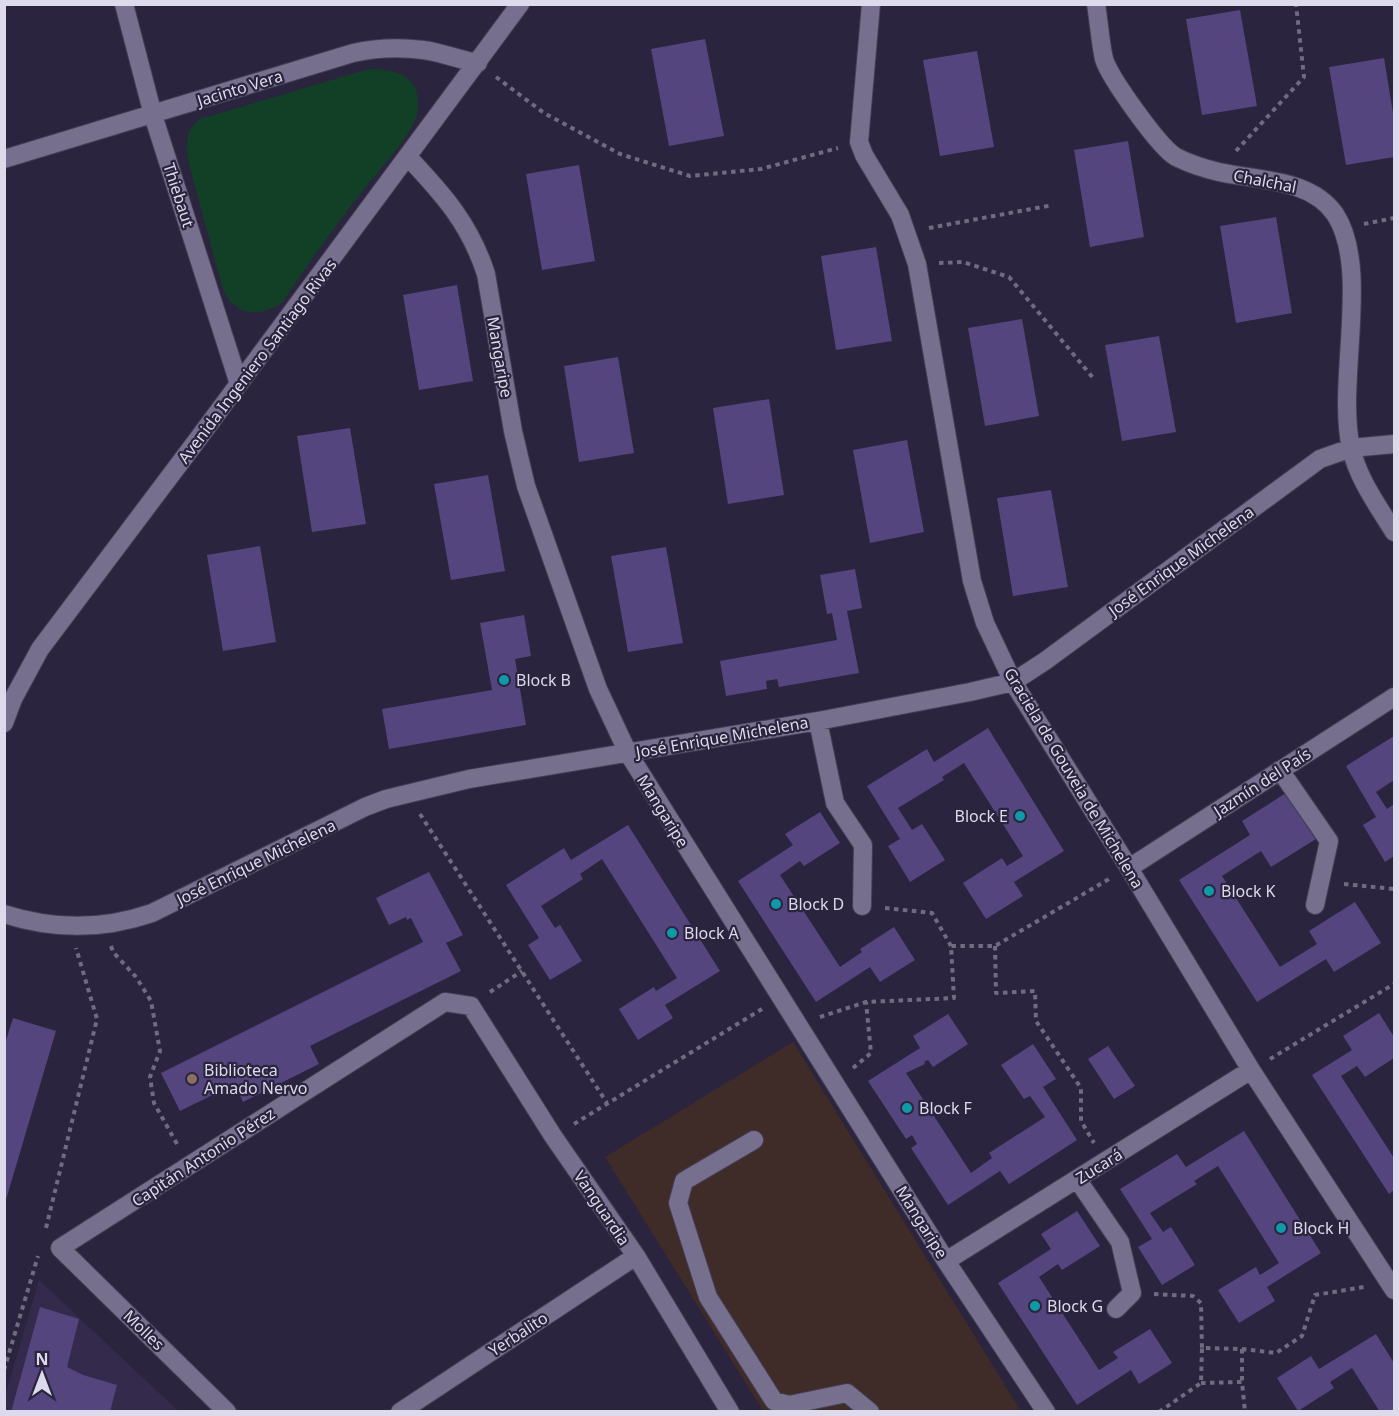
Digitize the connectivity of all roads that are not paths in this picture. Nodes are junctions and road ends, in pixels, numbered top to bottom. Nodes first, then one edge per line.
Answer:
1 (124, 4) edge
2 (520, 4) edge
3 (871, 4) edge
4 (1096, 4) edge
5 (478, 63) junction
6 (153, 115) junction
7 (408, 157) junction
8 (4, 159) edge
9 (239, 384) junction
10 (1395, 444) edge
11 (1351, 448) junction
12 (1395, 532) edge
13 (1013, 682) junction
14 (1395, 697) edge
15 (9, 699) edge
16 (818, 721) junction
17 (4, 723) edge
18 (628, 753) junction
19 (1280, 770) junction
20 (1129, 868) junction
21 (1315, 905) dead end
22 (862, 906) road end
23 (4, 914) edge
24 (471, 1006) joint
25 (1251, 1070) junction
26 (754, 1140) dead end
27 (1077, 1179) junction
28 (60, 1248) joint
29 (636, 1256) junction
30 (946, 1261) junction
31 (1393, 1284) edge
32 (1116, 1309) dead end
33 (227, 1412) edge
34 (400, 1412) edge
35 (730, 1412) edge
36 (870, 1412) edge
37 (1046, 1412) edge

1 - 6 street, Thiebaut
2 - 5 street, Avenida Ingeniero Santiago Rivas
3 - 13 street, Graciela de Gouveia de Michelena
4 - 11 street, Chalchal
5 - 6 street, Jacinto Vera
5 - 7 street, Avenida Ingeniero Santiago Rivas
6 - 8 street, Jacinto Vera
6 - 9 street, Thiebaut
7 - 9 street, Avenida Ingeniero Santiago Rivas
7 - 18 street, Mangaripe
9 - 15 street, Avenida Ingeniero Santiago Rivas
10 - 11 street, José Enrique Michelena
11 - 12 street, Chalchal
11 - 13 street, José Enrique Michelena
13 - 16 street, José Enrique Michelena
13 - 20 street, Graciela de Gouveia de Michelena
14 - 19 street, Jazmín del País
15 - 17 street, Avenida Ingeniero Santiago Rivas
16 - 18 street, José Enrique Michelena
16 - 22 street
18 - 23 street, José Enrique Michelena
18 - 30 street, Mangaripe
19 - 20 street, Jazmín del País
19 - 21 street
20 - 25 street, Graciela de Gouveia de Michelena
24 - 28 street, Capitán Antonio Pérez
24 - 29 street, Vanguardia
25 - 27 street, Zucará
25 - 31 street, Graciela de Gouveia de Michelena
26 - 36 street
27 - 30 street, Zucará
27 - 32 street
28 - 33 street, Molles
29 - 34 street, Yerbalito
29 - 35 street, Vanguardia
30 - 37 street, Mangaripe

